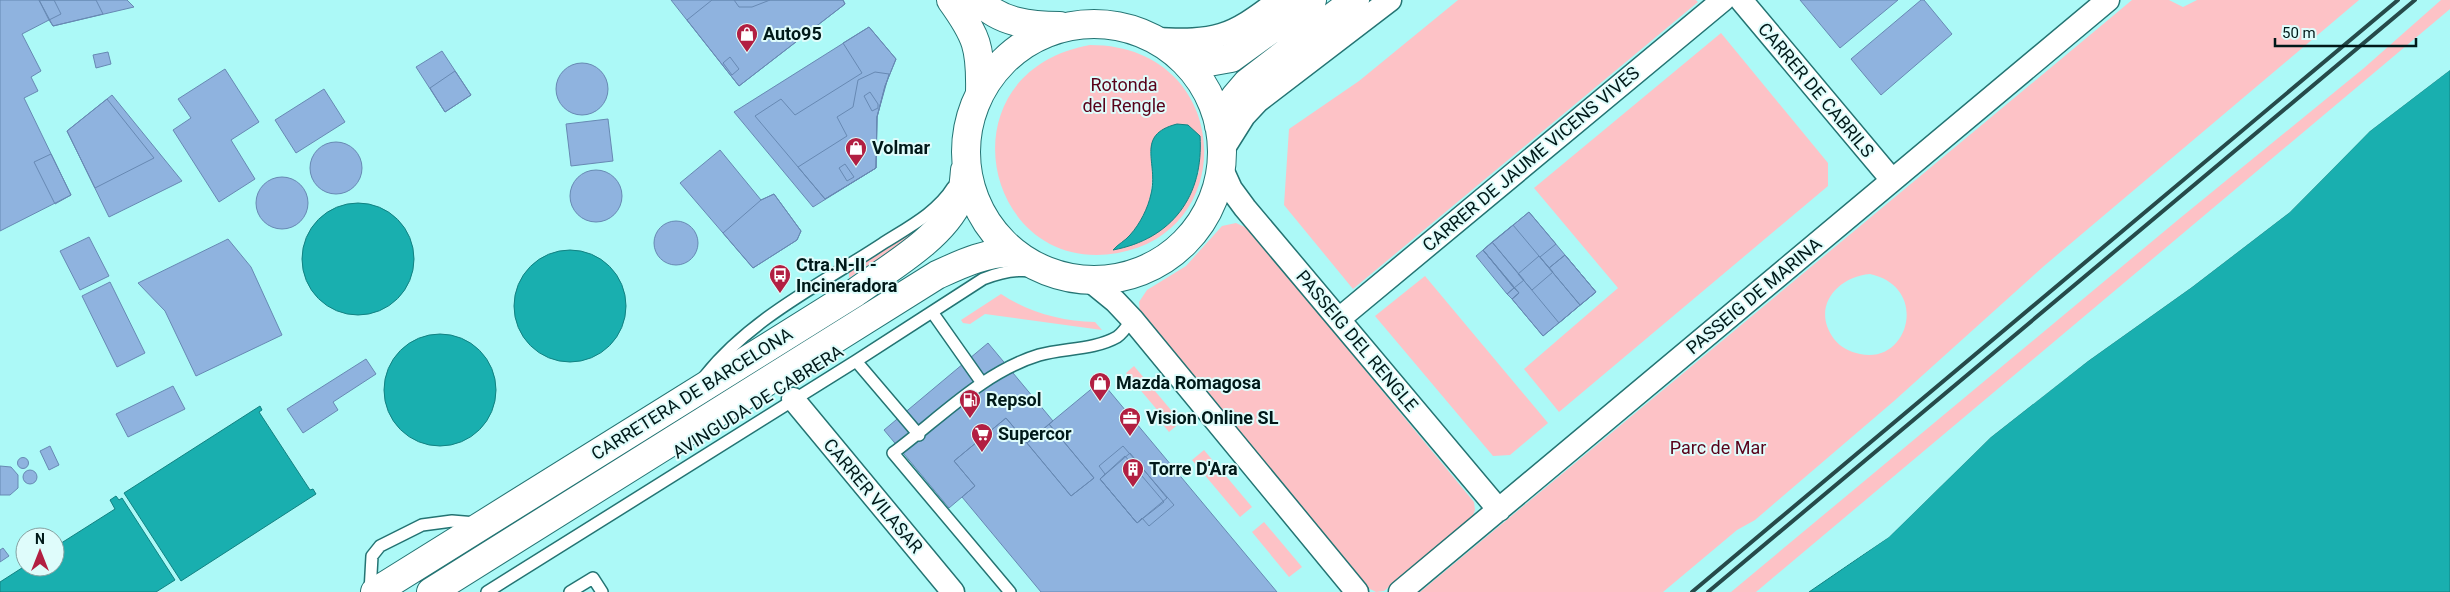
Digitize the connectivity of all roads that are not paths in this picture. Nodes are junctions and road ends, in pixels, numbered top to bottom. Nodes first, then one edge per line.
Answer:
1 (951, 0) edge
2 (979, 0) edge
3 (1278, 0) edge
4 (1312, 0) edge
5 (1355, 0) edge
6 (1390, 0) edge
7 (1723, 0) edge
8 (1741, 0) edge
9 (2108, 0) edge
10 (1074, 26) junction
11 (1154, 39) junction
12 (1182, 60) junction
13 (980, 92) junction
14 (1221, 148) junction
15 (966, 161) junction
16 (1892, 180) junction
17 (1015, 253) junction
18 (1055, 274) junction
19 (1088, 279) junction
20 (932, 312) junction
21 (1132, 319) junction
22 (1340, 319) junction
23 (856, 361) junction
24 (982, 383) junction
25 (793, 399) junction
26 (919, 435) junction
27 (1499, 510) junction
28 (485, 523) junction
29 (370, 592) edge
30 (375, 592) edge
31 (431, 592) edge
32 (487, 592) edge
33 (570, 592) edge
34 (602, 592) edge
35 (953, 592) edge
36 (1010, 592) edge
37 (1357, 592) edge
38 (1400, 592) edge

1 - 13 main road
2 - 10 main road
3 - 11 street
4 - 12 main road
5 - 14 main road
6 - 14 street
7 - 22 street, CARRER DE JAUME VICENS VIVES
8 - 16 street, CARRER DE CABRILS
9 - 16 street, PASSEIG DE MARINA
10 - 11 main road
10 - 13 main road
11 - 12 main road
12 - 14 main road
13 - 15 main road
14 - 19 main road
14 - 22 street, PASSEIG DEL RENGLE
15 - 17 main road
15 - 28 main road, CARRETERA DE BARCELONA
16 - 27 street, PASSEIG DE MARINA
17 - 18 main road
17 - 31 main road, CARRETERA DE BARCELONA
18 - 19 main road
18 - 20 lane, AVINGUDA DE CABRERA
19 - 21 street
20 - 23 lane, AVINGUDA DE CABRERA
20 - 24 lane
21 - 24 lane
21 - 37 street
22 - 27 street, PASSEIG DEL RENGLE
23 - 25 lane, AVINGUDA DE CABRERA
23 - 26 lane
24 - 26 lane
25 - 32 lane, AVINGUDA DE CABRERA
25 - 35 street, CARRER VILASAR
26 - 36 lane
27 - 38 street, PASSEIG DE MARINA
28 - 29 lane
28 - 30 main road, CARRETERA DE BARCELONA
33 - 34 lane

